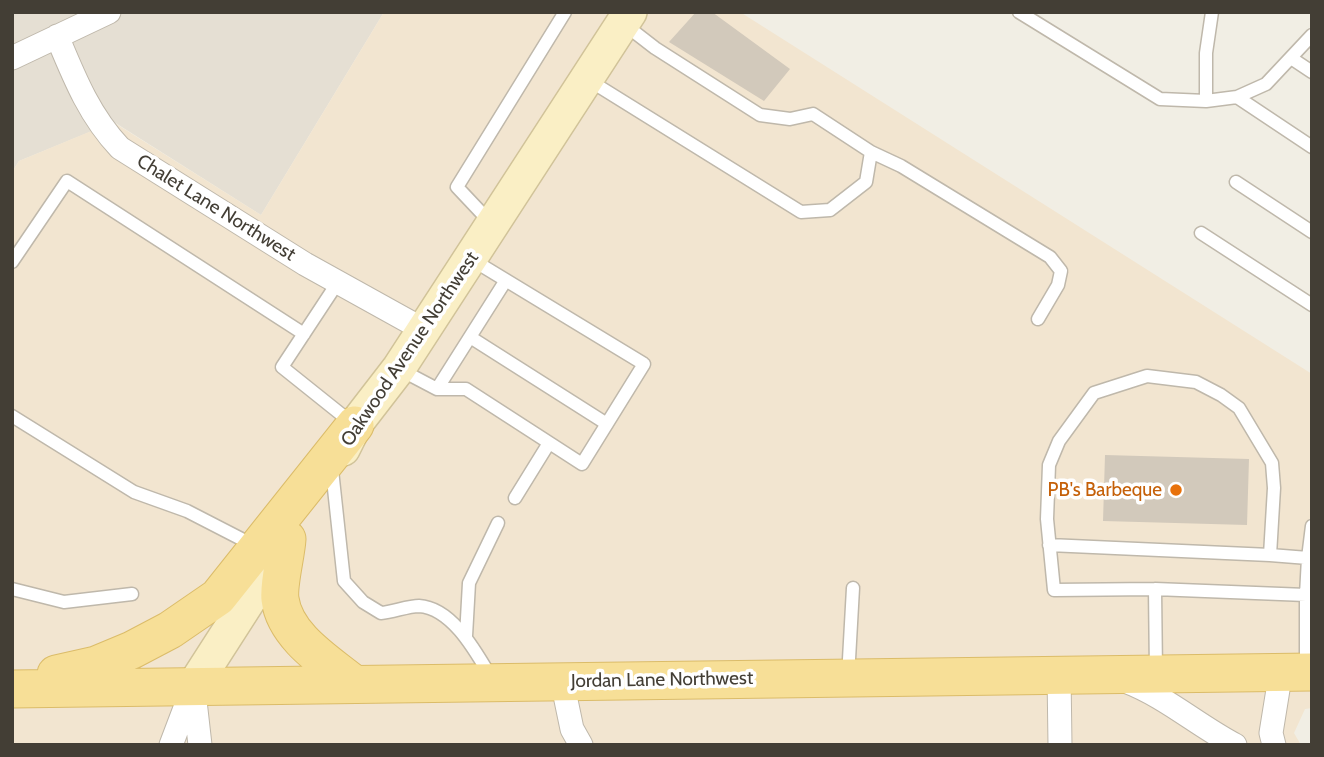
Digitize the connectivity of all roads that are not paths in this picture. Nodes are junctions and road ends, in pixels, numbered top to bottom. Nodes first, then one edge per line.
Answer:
1 (109, 12) edge
2 (565, 12) edge
3 (1019, 12) edge
4 (1212, 12) edge
5 (626, 18) edge
6 (1312, 35) edge
7 (57, 36) junction
8 (12, 58) edge
9 (1291, 58) junction
10 (1312, 72) edge
11 (587, 79) junction
12 (1237, 97) junction
13 (1206, 101) junction
14 (1312, 148) edge
15 (870, 152) junction
16 (1236, 182) dead end
17 (493, 225) junction
18 (1312, 232) edge
19 (1201, 233) dead end
20 (471, 259) junction
21 (12, 262) edge
22 (506, 280) junction
23 (338, 282) junction
24 (1312, 305) edge
25 (1038, 319) dead end
26 (424, 330) junction
27 (304, 334) junction
28 (470, 337) junction
29 (399, 368) junction
30 (437, 389) junction
31 (12, 416) edge
32 (607, 424) junction
33 (355, 425) junction
34 (549, 443) junction
35 (332, 470) junction
36 (515, 498) dead end
37 (498, 523) dead end
38 (1312, 526) edge
39 (273, 543) junction
40 (1049, 545) junction
41 (1270, 555) junction
42 (1308, 558) junction
43 (853, 587) dead end
44 (12, 589) edge
45 (1155, 589) junction
46 (132, 594) dead end
47 (1306, 595) junction
48 (466, 636) junction
49 (1299, 672) edge
50 (1156, 673) junction
51 (1059, 674) junction
52 (1106, 674) junction
53 (848, 677) junction
54 (562, 681) junction
55 (494, 682) junction
56 (354, 684) junction
57 (12, 687) edge
58 (193, 687) junction
59 (171, 745) edge
60 (200, 745) edge
61 (581, 745) edge
62 (1060, 745) edge
63 (1235, 745) edge
64 (1274, 745) edge

1 - 7 street
2 - 17 lane
3 - 13 lane
4 - 13 lane
5 - 11 street, Oakwood Avenue Northwest
5 - 15 lane
6 - 9 lane
7 - 8 street
7 - 23 street, Chalet Lane Northwest
9 - 10 lane
9 - 12 lane
11 - 15 lane
11 - 17 street, Oakwood Avenue Northwest
12 - 13 lane
12 - 14 lane
15 - 25 lane
16 - 18 lane
17 - 20 street, Oakwood Avenue Northwest
19 - 24 lane
20 - 22 lane
20 - 26 street, Oakwood Avenue Northwest
21 - 27 lane
22 - 28 lane
22 - 32 lane
23 - 26 street, Chalet Lane Northwest
23 - 27 lane
26 - 29 street, Oakwood Avenue Northwest
27 - 33 lane
28 - 30 lane
28 - 32 lane
29 - 30 lane
29 - 33 street, Oakwood Avenue Northwest
30 - 34 lane
31 - 39 lane
32 - 34 lane
33 - 35 street, Oakwood Avenue Northwest
33 - 39 main road
34 - 36 lane
35 - 39 street, Oakwood Avenue Northwest
35 - 48 lane
37 - 48 lane
38 - 42 lane
39 - 56 main road
39 - 57 main road
39 - 58 street, Oakwood Avenue Northwest
40 - 41 lane
40 - 41 lane
40 - 45 lane
41 - 42 lane
42 - 47 lane
43 - 53 lane
44 - 46 lane
45 - 47 lane
45 - 50 lane
47 - 49 lane
48 - 55 lane
49 - 50 main road, Jordan Lane Northwest
49 - 64 street
50 - 52 main road, Jordan Lane Northwest
51 - 52 main road, Jordan Lane Northwest
51 - 53 main road, Jordan Lane Northwest
51 - 62 street
52 - 63 street
53 - 54 main road, Jordan Lane Northwest
54 - 55 main road, Jordan Lane Northwest
54 - 61 street
55 - 56 main road, Jordan Lane Northwest
56 - 58 main road, Jordan Lane Northwest
57 - 58 main road, Jordan Lane Northwest
58 - 59 street
58 - 60 street

